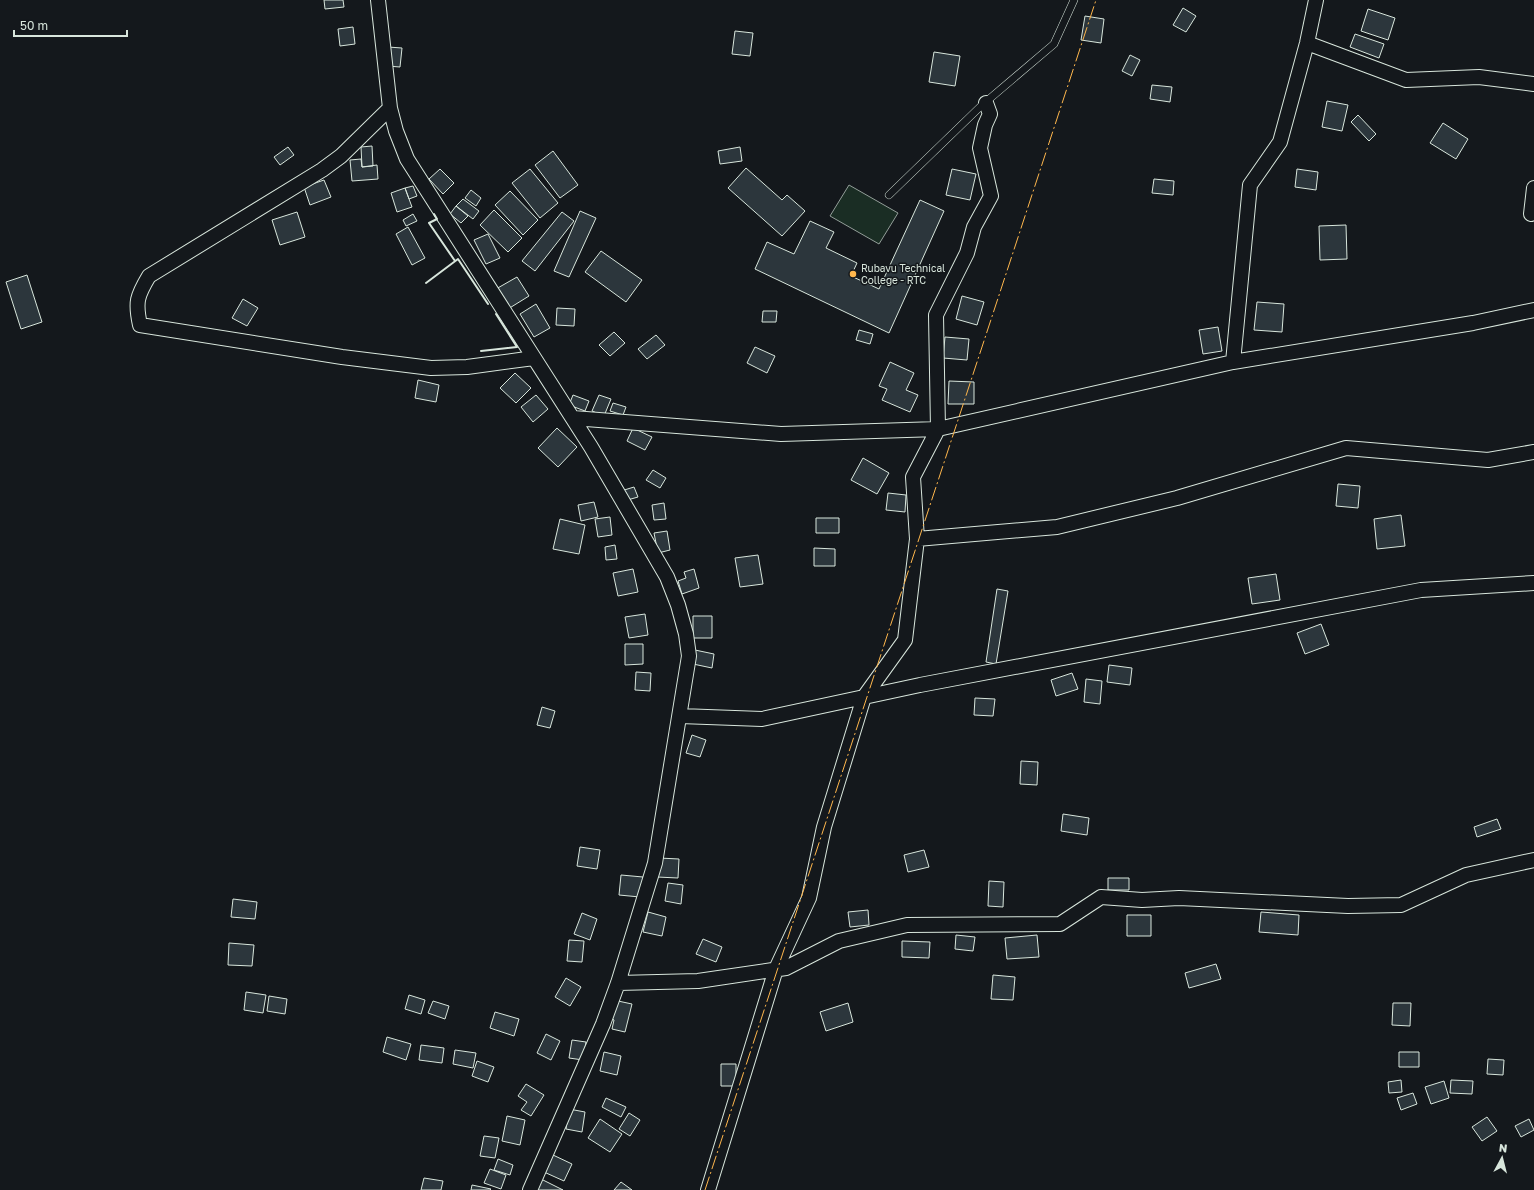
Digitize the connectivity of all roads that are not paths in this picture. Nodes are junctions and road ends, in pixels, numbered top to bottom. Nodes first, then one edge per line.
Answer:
1 (378, 0) edge
2 (1074, 0) edge
3 (1316, 0) edge
4 (1308, 42) junction
5 (1534, 84) edge
6 (986, 103) junction
7 (390, 108) junction
8 (1534, 188) edge
9 (889, 195) dead end
10 (1531, 214) dead end
11 (1534, 310) edge
12 (534, 358) junction
13 (1233, 362) junction
14 (573, 418) junction
15 (938, 429) junction
16 (1534, 452) edge
17 (917, 539) junction
18 (1534, 583) edge
19 (864, 697) junction
20 (680, 716) junction
21 (1534, 860) edge
22 (776, 969) junction
23 (618, 983) junction
24 (530, 1190) edge
25 (708, 1190) edge

1 - 7 street
2 - 6 lane
3 - 4 street
4 - 5 street
4 - 13 street
6 - 9 lane
6 - 15 street
7 - 12 street
7 - 12 street
8 - 10 street
11 - 13 street
12 - 14 street
13 - 15 street
14 - 15 street
14 - 20 street
15 - 17 street
16 - 17 street
17 - 19 street
18 - 19 street
19 - 20 street
19 - 22 street
20 - 23 street
21 - 22 street
22 - 23 street
22 - 25 street
23 - 24 street

